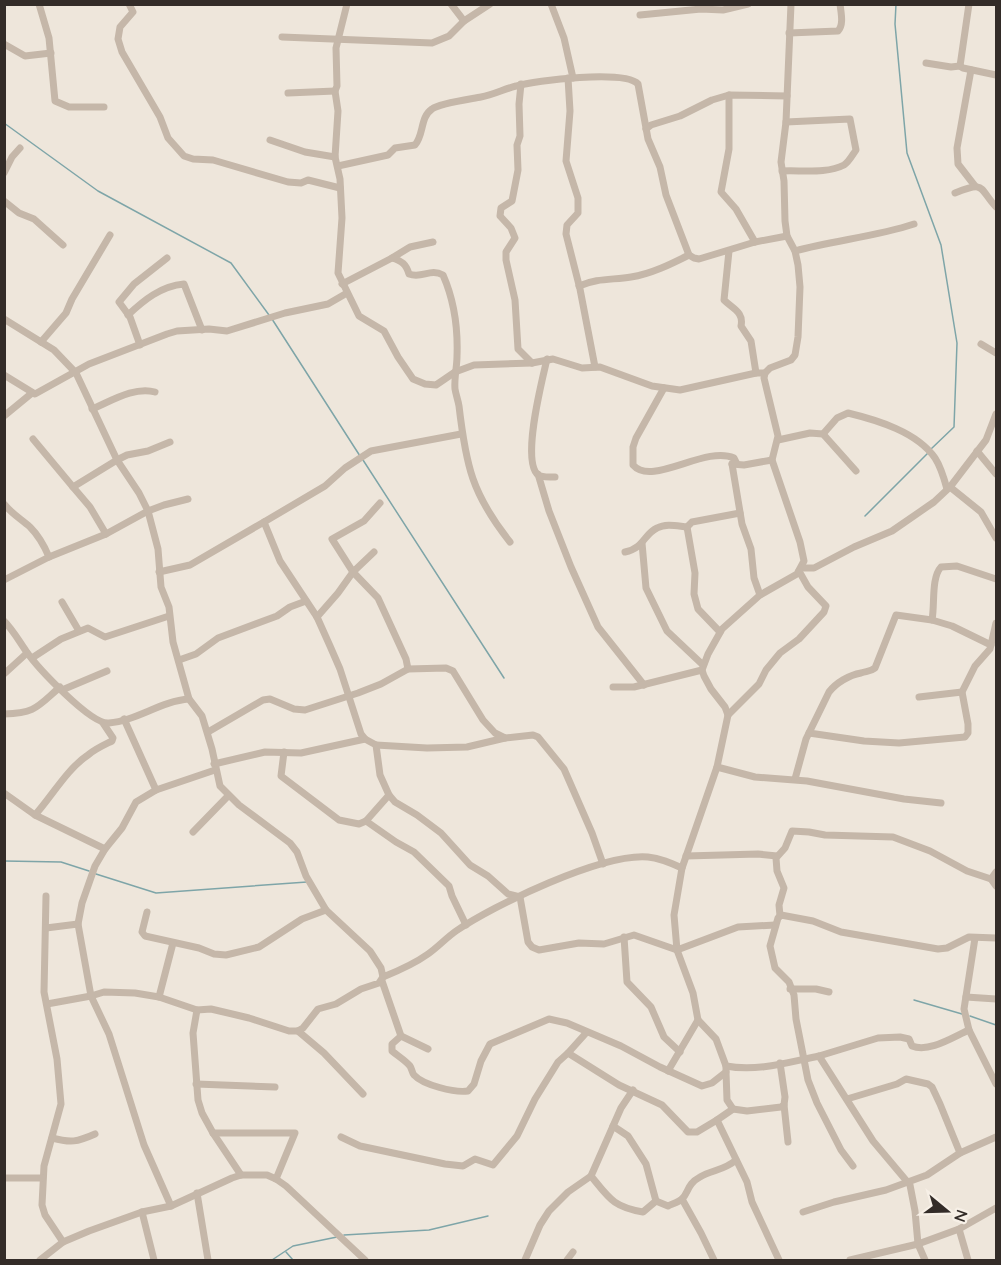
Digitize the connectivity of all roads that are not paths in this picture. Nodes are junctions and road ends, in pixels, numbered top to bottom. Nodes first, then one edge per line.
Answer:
1 (39, 4) edge
2 (129, 4) edge
3 (347, 4) edge
4 (452, 4) edge
5 (474, 4) edge
6 (490, 4) edge
7 (551, 4) edge
8 (748, 4) edge
9 (791, 4) edge
10 (840, 4) edge
11 (969, 4) edge
12 (478, 12) junction
13 (640, 15) dead end
14 (464, 21) junction
15 (789, 33) junction
16 (282, 37) dead end
17 (338, 40) junction
18 (4, 44) edge
19 (51, 53) junction
20 (926, 63) dead end
21 (960, 66) junction
22 (971, 70) junction
23 (996, 75) edge
24 (570, 78) junction
25 (521, 84) junction
26 (335, 91) junction
27 (288, 93) dead end
28 (729, 95) junction
29 (787, 96) junction
30 (104, 107) dead end
31 (786, 122) junction
32 (646, 129) junction
33 (270, 140) dead end
34 (20, 148) dead end
35 (336, 157) junction
36 (338, 166) junction
37 (782, 171) junction
38 (4, 173) edge
39 (975, 186) junction
40 (340, 188) junction
41 (955, 193) dead end
42 (4, 201) edge
43 (996, 207) edge
44 (914, 224) dead end
45 (110, 235) dead end
46 (787, 236) junction
47 (433, 242) dead end
48 (755, 242) junction
49 (63, 245) dead end
50 (729, 251) junction
51 (795, 251) junction
52 (689, 255) junction
53 (167, 258) dead end
54 (392, 258) junction
55 (342, 284) junction
56 (579, 286) junction
57 (347, 293) junction
58 (129, 315) junction
59 (4, 319) edge
60 (202, 330) junction
61 (41, 342) junction
62 (981, 344) dead end
63 (140, 345) junction
64 (996, 353) edge
65 (547, 359) junction
66 (532, 363) junction
67 (595, 367) junction
68 (455, 372) junction
69 (76, 373) junction
70 (756, 373) junction
71 (765, 373) junction
72 (4, 375) edge
73 (664, 388) junction
74 (155, 392) dead end
75 (32, 393) junction
76 (92, 409) junction
77 (996, 414) edge
78 (4, 416) edge
79 (461, 434) junction
80 (823, 434) junction
81 (33, 439) dead end
82 (778, 440) junction
83 (170, 442) dead end
84 (977, 451) junction
85 (117, 460) junction
86 (772, 460) junction
87 (732, 464) junction
88 (856, 471) dead end
89 (537, 474) junction
90 (996, 474) edge
91 (555, 477) dead end
92 (73, 487) junction
93 (949, 488) junction
94 (188, 499) dead end
95 (380, 503) dead end
96 (4, 504) edge
97 (148, 511) junction
98 (740, 513) junction
99 (996, 518) edge
100 (264, 522) junction
101 (989, 523) junction
102 (687, 527) junction
103 (106, 534) junction
104 (996, 538) edge
105 (510, 542) dead end
106 (642, 543) junction
107 (375, 552) dead end
108 (625, 552) dead end
109 (50, 557) junction
110 (800, 569) junction
111 (159, 572) junction
112 (353, 572) junction
113 (996, 579) edge
114 (4, 580) edge
115 (760, 595) junction
116 (306, 601) junction
117 (62, 602) dead end
118 (169, 616) junction
119 (317, 617) junction
120 (932, 620) junction
121 (4, 621) edge
122 (996, 623) edge
123 (79, 631) junction
124 (720, 632) junction
125 (991, 645) junction
126 (30, 655) junction
127 (179, 660) junction
128 (703, 668) junction
129 (408, 669) junction
130 (107, 671) dead end
131 (4, 674) edge
132 (644, 685) junction
133 (613, 687) dead end
134 (61, 688) junction
135 (962, 692) junction
136 (348, 696) junction
137 (919, 697) dead end
138 (189, 699) junction
139 (4, 714) edge
140 (728, 715) junction
141 (124, 719) junction
142 (103, 723) junction
143 (208, 732) junction
144 (809, 733) junction
145 (505, 738) junction
146 (365, 740) junction
147 (376, 745) junction
148 (284, 752) junction
149 (215, 767) junction
150 (717, 767) junction
151 (795, 779) junction
152 (156, 790) junction
153 (4, 793) edge
154 (389, 795) junction
155 (228, 796) junction
156 (941, 804) dead end
157 (35, 815) junction
158 (366, 821) junction
159 (193, 832) dead end
160 (105, 849) junction
161 (686, 856) junction
162 (777, 856) junction
163 (603, 864) junction
164 (682, 868) junction
165 (996, 872) edge
166 (991, 879) junction
167 (996, 886) edge
168 (46, 896) dead end
169 (520, 897) junction
170 (326, 910) junction
171 (147, 912) dead end
172 (780, 916) junction
173 (78, 924) junction
174 (466, 925) junction
175 (775, 925) junction
176 (46, 928) junction
177 (624, 937) junction
178 (975, 938) junction
179 (996, 938) edge
180 (172, 943) junction
181 (677, 950) junction
182 (382, 979) junction
183 (790, 989) junction
184 (829, 992) dead end
185 (91, 996) junction
186 (159, 997) junction
187 (966, 997) junction
188 (996, 999) edge
189 (47, 1004) junction
190 (197, 1010) junction
191 (698, 1020) junction
192 (969, 1030) junction
193 (298, 1031) junction
194 (586, 1033) junction
195 (401, 1036) junction
196 (428, 1049) dead end
197 (680, 1052) junction
198 (568, 1053) junction
199 (819, 1056) junction
200 (803, 1059) junction
201 (780, 1063) junction
202 (726, 1069) junction
203 (668, 1071) junction
204 (196, 1084) junction
205 (996, 1084) edge
206 (276, 1088) dead end
207 (633, 1090) junction
208 (363, 1094) dead end
209 (847, 1099) junction
210 (784, 1105) junction
211 (733, 1109) junction
212 (717, 1120) junction
213 (613, 1126) junction
214 (213, 1133) junction
215 (95, 1134) dead end
216 (341, 1137) dead end
217 (996, 1137) edge
218 (52, 1138) junction
219 (788, 1142) dead end
220 (960, 1153) junction
221 (736, 1160) junction
222 (853, 1166) dead end
223 (241, 1175) junction
224 (591, 1176) junction
225 (4, 1178) edge
226 (42, 1178) junction
227 (276, 1179) junction
228 (906, 1182) junction
229 (197, 1193) junction
230 (682, 1199) junction
231 (656, 1201) junction
232 (171, 1206) junction
233 (996, 1208) edge
234 (142, 1212) junction
235 (803, 1212) dead end
236 (959, 1229) junction
237 (63, 1242) junction
238 (918, 1244) junction
239 (573, 1252) dead end
240 (40, 1260) edge
241 (154, 1260) edge
242 (208, 1260) edge
243 (365, 1260) edge
244 (525, 1260) edge
245 (567, 1260) edge
246 (714, 1260) edge
247 (779, 1260) edge
248 (850, 1260) edge
249 (925, 1260) edge
250 (969, 1260) edge

1 - 19 street
2 - 40 street
3 - 17 street
4 - 14 street
5 - 12 street
6 - 12 street
7 - 24 street
8 - 13 street
9 - 15 street
10 - 15 street
11 - 21 street
12 - 14 street
14 - 17 street
15 - 29 street
16 - 17 street
17 - 26 street
18 - 19 street
19 - 30 street
20 - 21 street
21 - 22 street
22 - 23 street
22 - 39 street
24 - 25 street
24 - 32 street
24 - 56 street
25 - 36 street
25 - 66 street
26 - 27 street
26 - 35 street
28 - 29 street
28 - 32 street
28 - 48 street
29 - 31 street
31 - 37 street
31 - 37 street
32 - 52 street
33 - 35 street
34 - 38 street
35 - 36 street
36 - 40 street
37 - 46 street
39 - 41 street
39 - 43 street
40 - 55 street
42 - 49 street
44 - 51 street
45 - 61 street
46 - 48 street
46 - 51 street
47 - 54 street
48 - 50 street
50 - 52 street
50 - 70 street
51 - 71 street
52 - 56 street
53 - 58 street
54 - 55 street
54 - 68 street
55 - 57 street
56 - 67 street
57 - 60 street
57 - 68 street
58 - 60 street
58 - 63 street
59 - 61 street
60 - 63 street
61 - 69 street
62 - 64 street
63 - 69 street
65 - 66 street
65 - 67 street
65 - 89 street
66 - 68 street
67 - 73 street
68 - 79 street
69 - 75 street
69 - 76 street
70 - 71 street
70 - 73 street
71 - 82 street
72 - 75 street
73 - 87 street
74 - 76 street
75 - 78 street
76 - 85 street
77 - 84 street
79 - 100 street
79 - 105 street
80 - 82 street
80 - 88 street
80 - 93 street
81 - 92 street
82 - 86 street
83 - 85 street
84 - 90 street
84 - 93 street
85 - 92 street
85 - 97 street
86 - 87 street
86 - 110 street
87 - 98 street
89 - 91 street
89 - 132 street
92 - 103 street
93 - 101 street
93 - 110 street
94 - 97 street
95 - 112 street
96 - 109 street
97 - 103 street
97 - 111 street
98 - 102 street
98 - 115 street
99 - 101 street
100 - 111 street
100 - 116 street
101 - 104 street
102 - 106 street
102 - 124 street
103 - 109 street
106 - 108 street
106 - 128 street
107 - 112 street
109 - 114 street
110 - 115 street
110 - 140 street
111 - 118 street
112 - 119 street
112 - 129 street
113 - 120 street
115 - 124 street
116 - 119 street
116 - 127 street
117 - 123 street
118 - 123 street
118 - 127 street
119 - 136 street
120 - 125 street
120 - 144 street
121 - 126 street
122 - 125 street
123 - 126 street
124 - 128 street
125 - 135 street
126 - 131 street
126 - 134 street
127 - 138 street
128 - 132 street
128 - 140 street
129 - 136 street
129 - 145 street
130 - 134 street
132 - 133 street
134 - 139 street
134 - 142 street
135 - 137 street
135 - 144 street
136 - 143 street
136 - 146 street
138 - 141 street
138 - 143 street
140 - 150 street
141 - 142 street
141 - 152 street
142 - 157 street
143 - 149 street
144 - 151 street
145 - 147 street
145 - 163 street
146 - 147 street
146 - 148 street
147 - 154 street
148 - 149 street
148 - 158 street
149 - 152 street
149 - 155 street
150 - 151 street
150 - 161 street
151 - 156 street
152 - 160 street
153 - 157 street
154 - 158 street
154 - 169 street
155 - 159 street
155 - 170 street
157 - 160 street
158 - 174 street
160 - 173 street
161 - 162 street
161 - 164 street
162 - 166 street
162 - 172 street
163 - 164 street
163 - 169 street
164 - 181 street
165 - 166 street
166 - 167 street
168 - 176 street
169 - 174 street
169 - 177 street
170 - 180 street
170 - 182 street
171 - 180 street
172 - 175 street
172 - 178 street
173 - 176 street
173 - 185 street
174 - 182 street
175 - 181 street
175 - 183 street
176 - 189 street
177 - 181 street
177 - 197 street
178 - 179 street
178 - 187 street
180 - 186 street
181 - 191 street
182 - 193 street
182 - 195 street
183 - 184 street
183 - 200 street
185 - 186 street
185 - 189 street
185 - 232 street
186 - 190 street
187 - 188 street
187 - 192 street
189 - 218 street
190 - 193 street
190 - 204 street
191 - 197 street
191 - 202 street
192 - 199 street
192 - 205 street
193 - 208 street
194 - 195 street
194 - 198 street
194 - 203 street
195 - 196 street
197 - 203 street
198 - 207 street
198 - 216 street
199 - 200 street
199 - 209 street
200 - 201 street
200 - 222 street
201 - 202 street
201 - 210 street
202 - 203 street
202 - 211 street
204 - 206 street
204 - 214 street
207 - 212 street
207 - 213 street
209 - 220 street
209 - 228 street
210 - 211 street
210 - 219 street
211 - 212 street
212 - 221 street
213 - 224 street
213 - 231 street
214 - 223 street
214 - 227 street
215 - 218 street
217 - 220 street
218 - 226 street
220 - 228 street
221 - 230 street
221 - 247 street
223 - 227 street
223 - 229 street
224 - 231 street
224 - 244 street
225 - 226 street
226 - 237 street
227 - 243 street
228 - 235 street
228 - 238 street
229 - 232 street
229 - 242 street
230 - 231 street
230 - 246 street
232 - 234 street
233 - 236 street
234 - 237 street
234 - 241 street
236 - 238 street
236 - 250 street
237 - 240 street
238 - 248 street
238 - 249 street
239 - 245 street

